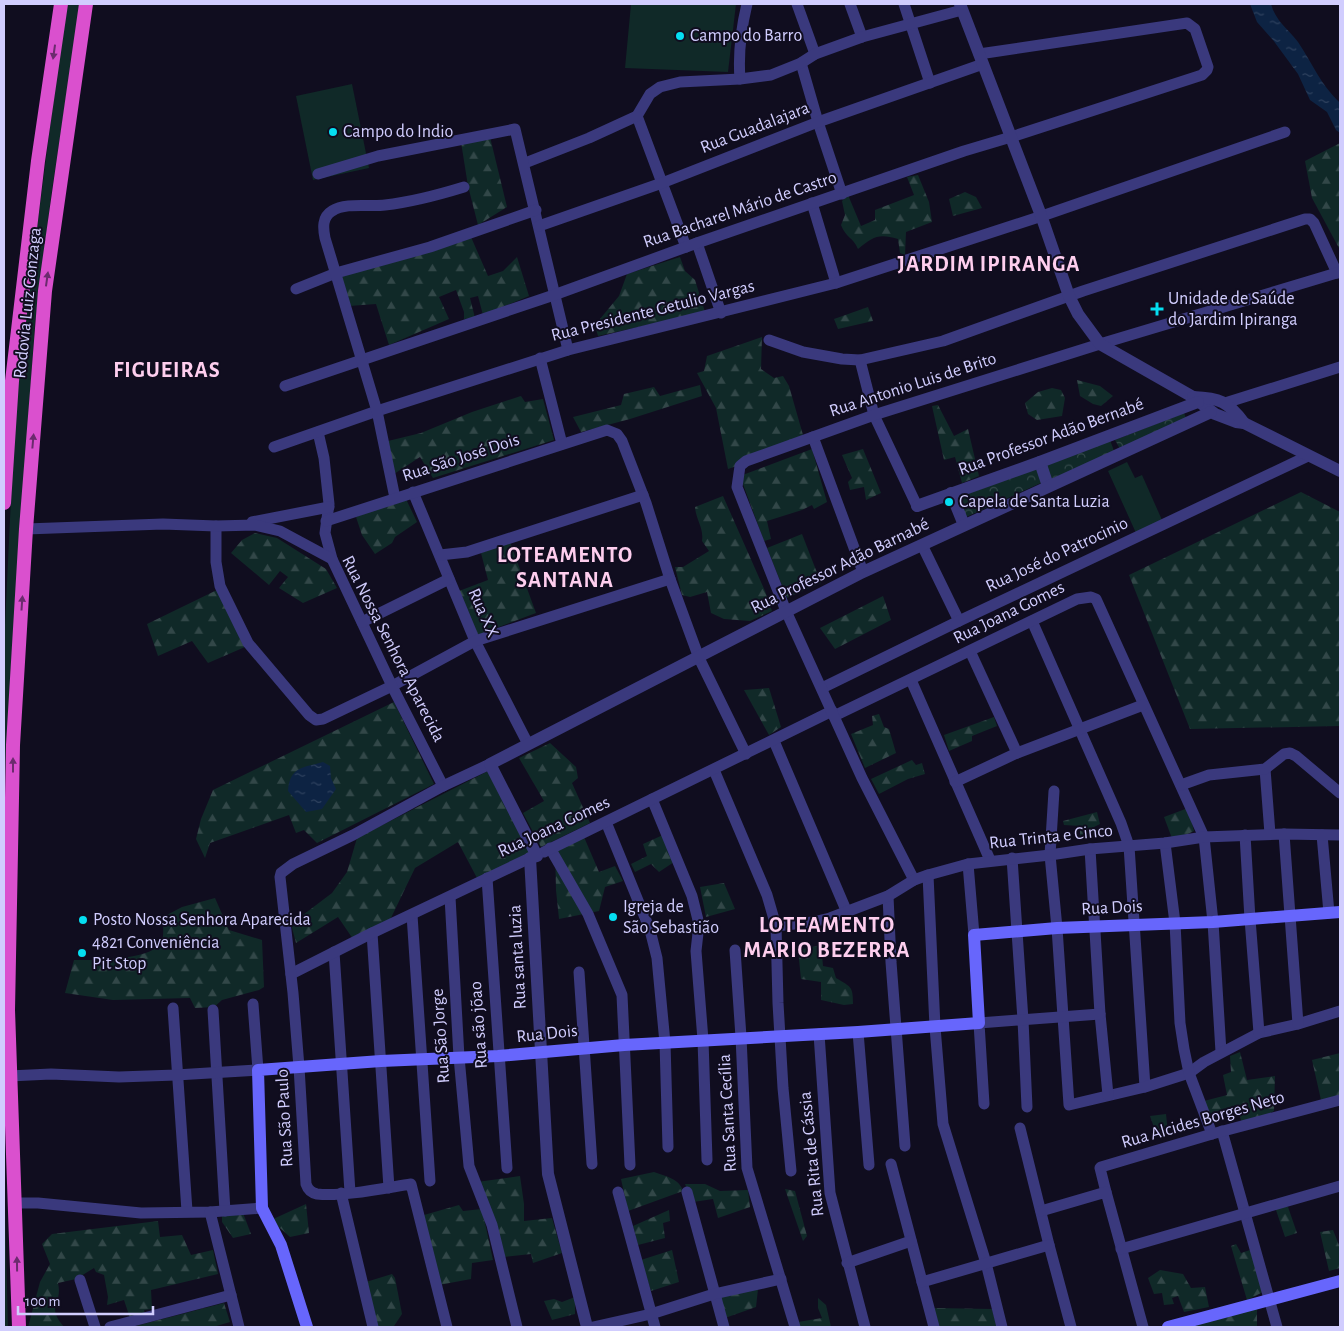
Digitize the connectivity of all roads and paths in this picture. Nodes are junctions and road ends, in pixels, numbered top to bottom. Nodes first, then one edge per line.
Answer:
1 (61, 4) edge
2 (86, 4) edge
3 (747, 4) edge
4 (796, 4) edge
5 (850, 4) edge
6 (904, 4) edge
7 (961, 7) edge
8 (911, 23) junction
9 (862, 37) junction
10 (815, 54) junction
11 (981, 59) junction
12 (801, 63) junction
13 (1208, 70) joint
14 (740, 79) junction
15 (930, 83) junction
16 (637, 116) junction
17 (818, 122) junction
18 (1285, 132) dead end
19 (1011, 137) junction
20 (525, 163) junction
21 (318, 174) dead end
22 (662, 183) junction
23 (464, 187) dead end
24 (842, 194) junction
25 (812, 203) junction
26 (536, 210) junction
27 (1042, 217) junction
28 (539, 226) junction
29 (691, 245) junction
30 (336, 273) junction
31 (1339, 273) edge
32 (836, 283) junction
33 (296, 289) dead end
34 (554, 295) junction
35 (1069, 296) junction
36 (720, 313) junction
37 (769, 340) dead end
38 (1100, 344) junction
39 (568, 350) junction
40 (540, 358) junction
41 (363, 359) junction
42 (860, 360) junction
43 (1340, 367) edge
44 (285, 386) dead end
45 (1195, 399) junction
46 (1225, 403) junction
47 (378, 411) junction
48 (1211, 412) junction
49 (874, 415) junction
50 (1244, 423) junction
51 (318, 432) junction
52 (1110, 436) junction
53 (813, 437) junction
54 (562, 444) junction
55 (274, 447) dead end
56 (1120, 454) junction
57 (1308, 456) junction
58 (1040, 462) junction
59 (1340, 471) edge
60 (1048, 486) junction
61 (413, 492) junction
62 (951, 493) junction
63 (643, 495) junction
64 (396, 498) junction
65 (4, 503) edge
66 (917, 506) joint
67 (329, 507) junction
68 (326, 521) junction
69 (245, 524) junction
70 (216, 526) junction
71 (964, 526) junction
72 (26, 529) junction
73 (922, 545) junction
74 (440, 555) junction
75 (332, 559) junction
76 (863, 572) junction
77 (449, 579) junction
78 (670, 579) junction
79 (786, 611) junction
80 (959, 621) junction
81 (1032, 621) junction
82 (362, 622) junction
83 (475, 641) junction
84 (970, 650) junction
85 (699, 658) junction
86 (911, 680) junction
87 (392, 686) junction
88 (822, 688) junction
89 (1144, 705) junction
90 (833, 714) junction
91 (1080, 729) junction
92 (774, 741) junction
93 (528, 744) junction
94 (1017, 753) junction
95 (746, 754) junction
96 (490, 764) junction
97 (1264, 769) junction
98 (714, 770) junction
99 (955, 782) junction
100 (1181, 785) junction
101 (443, 786) junction
102 (1054, 791) dead end
103 (1340, 793) edge
104 (652, 799) junction
105 (606, 822) junction
106 (1270, 834) junction
107 (1284, 834) junction
108 (1245, 835) junction
109 (1322, 835) junction
110 (1340, 835) edge
111 (1204, 837) junction
112 (1165, 843) junction
113 (1129, 846) junction
114 (550, 848) junction
115 (1090, 849) junction
116 (1050, 855) junction
117 (533, 857) junction
118 (1012, 858) junction
119 (990, 860) junction
120 (968, 864) junction
121 (928, 875) junction
122 (487, 878) junction
123 (914, 880) junction
124 (888, 896) junction
125 (450, 897) junction
126 (846, 910) junction
127 (1335, 913) edge
128 (412, 915) junction
129 (1291, 915) junction
130 (1250, 919) junction
131 (1213, 922) junction
132 (1175, 924) junction
133 (1135, 925) junction
134 (776, 926) junction
135 (1096, 927) junction
136 (1057, 928) junction
137 (1017, 932) junction
138 (372, 934) junction
139 (974, 935) junction
140 (735, 950) dead end
141 (334, 952) junction
142 (579, 972) dead end
143 (291, 974) junction
144 (253, 1004) dead end
145 (173, 1008) dead end
146 (213, 1010) dead end
147 (1340, 1010) edge
148 (1100, 1014) junction
149 (1062, 1017) junction
150 (1023, 1020) junction
151 (979, 1023) junction
152 (1298, 1024) junction
153 (935, 1026) junction
154 (896, 1029) junction
155 (858, 1032) junction
156 (1259, 1033) junction
157 (818, 1034) junction
158 (780, 1036) junction
159 (741, 1038) junction
160 (703, 1040) junction
161 (665, 1043) junction
162 (624, 1045) junction
163 (585, 1048) junction
164 (542, 1052) junction
165 (1221, 1052) junction
166 (498, 1056) junction
167 (459, 1057) junction
168 (423, 1060) junction
169 (381, 1062) junction
170 (341, 1064) junction
171 (299, 1067) junction
172 (258, 1070) junction
173 (1189, 1073) junction
174 (217, 1074) junction
175 (9, 1076) junction
176 (176, 1076) junction
177 (1145, 1087) junction
178 (1108, 1095) junction
179 (1340, 1100) edge
180 (984, 1104) dead end
181 (1026, 1107) dead end
182 (1020, 1128) dead end
183 (1217, 1133) junction
184 (905, 1146) dead end
185 (668, 1147) dead end
186 (707, 1160) dead end
187 (592, 1164) dead end
188 (891, 1164) dead end
189 (630, 1165) dead end
190 (869, 1165) dead end
191 (507, 1168) dead end
192 (791, 1170) dead end
193 (430, 1181) dead end
194 (1340, 1186) edge
195 (389, 1188) junction
196 (618, 1192) dead end
197 (687, 1192) dead end
198 (1106, 1192) junction
199 (345, 1193) junction
200 (14, 1204) junction
201 (262, 1208) junction
202 (225, 1211) junction
203 (1041, 1211) junction
204 (187, 1212) junction
205 (210, 1212) junction
206 (1246, 1214) junction
207 (911, 1241) junction
208 (1049, 1245) junction
209 (1121, 1249) junction
210 (847, 1263) junction
211 (986, 1263) junction
212 (781, 1279) junction
213 (80, 1280) dead end
214 (1340, 1281) edge
215 (922, 1282) junction
216 (714, 1294) junction
217 (230, 1295) junction
218 (1269, 1301) junction
219 (651, 1314) junction
220 (128, 1325) edge
221 (369, 1326) edge
222 (19, 1327) edge
223 (95, 1327) edge
224 (110, 1327) edge
225 (239, 1327) edge
226 (307, 1327) edge
227 (447, 1327) edge
228 (517, 1327) edge
229 (587, 1327) edge
230 (593, 1327) edge
231 (654, 1327) edge
232 (724, 1327) edge
233 (794, 1327) edge
234 (865, 1327) edge
235 (934, 1327) edge
236 (1002, 1327) edge
237 (1072, 1327) edge
238 (1144, 1327) edge
239 (1168, 1327) edge
240 (1277, 1327) edge

1 -> 65 highway, Rodovia Luiz Gonzaga
72 -> 2 highway, Rodovia Luiz Gonzaga
3 - 14 street
4 - 10 street
5 - 9 street
6 - 8 street
7 - 8 street
7 - 11 street
8 - 9 street
8 - 15 street
9 - 10 street
10 - 12 street
11 - 13 street, Rua Guadalajara
11 - 15 street, Rua Guadalajara
11 - 19 street
12 - 14 street
12 - 17 street
13 - 19 street, Rua Bacharel Mário de Castro
14 - 16 street
15 - 17 street, Rua Guadalajara
16 - 20 street
16 - 22 street
17 - 22 street, Rua Guadalajara
17 - 24 street
18 - 27 street, Rua Presidente Getulio Vargas
19 - 24 street, Rua Bacharel Mário de Castro
19 - 27 street
20 - 21 street
20 - 26 street
22 - 28 street, Rua Guadalajara
22 - 29 street
23 - 30 street
24 - 25 street, Rua Bacharel Mário de Castro
25 - 29 street, Rua Bacharel Mário de Castro
25 - 32 street
26 - 28 street
26 - 30 street
27 - 32 street, Rua Presidente Getulio Vargas
27 - 35 street
28 - 34 street
29 - 34 street, Rua Bacharel Mário de Castro
29 - 36 street
30 - 33 street
30 - 41 street
31 - 35 street
31 - 38 street, Rua Antonio Luis de Brito
32 - 36 street, Rua Presidente Getulio Vargas
34 - 39 street
34 - 41 street, Rua Bacharel Mário de Castro
35 - 38 street
35 - 42 street
36 - 39 street, Rua Presidente Getulio Vargas
37 - 42 street
38 - 45 street
38 - 49 street, Rua Antonio Luis de Brito
39 - 40 street, Rua Presidente Getulio Vargas
40 - 47 street, Rua Presidente Getulio Vargas
40 - 54 street
41 - 44 street, Rua Bacharel Mário de Castro
41 - 47 street
42 - 49 street
43 - 46 street
45 - 46 street
45 - 48 street
45 - 52 street, Rua Professor Adão Bernabé
46 - 50 street
47 - 51 street, Rua Presidente Getulio Vargas
47 - 64 street
48 - 50 street
48 - 56 street, Rua Professor Adão Barnabé
49 - 53 street, Rua Antonio Luis de Brito
49 - 66 street
50 - 57 street
51 - 55 street, Rua Presidente Getulio Vargas
51 - 67 street
52 - 56 street
52 - 58 street, Rua Professor Adão Bernabé
53 - 76 street
53 - 79 street, Rua Antonio Luis de Brito
54 - 61 street, Rua São José Dois
54 - 63 street, Rua São José Dois
56 - 60 street, Rua Professor Adão Barnabé
57 - 59 street
57 - 80 street, Rua José do Patrocinio
58 - 60 street
58 - 62 street, Rua Professor Adão Bernabé
60 - 71 street, Rua Professor Adão Barnabé
61 - 64 street, Rua São José Dois
61 - 74 street, Rua XX
62 - 66 street, Rua Professor Adão Bernabé
62 - 71 street
63 - 74 street
63 - 78 street
64 - 68 street, Rua São José Dois
67 - 68 street
67 - 69 street
68 - 75 street
69 - 70 street, Rua Nossa Senhora Aparecida
69 - 75 street, Rua Nossa Senhora Aparecida
70 - 72 street, Rua Nossa Senhora Aparecida
70 - 87 street
71 - 73 street, Rua Professor Adão Barnabé
175 -> 72 highway, Rodovia Luiz Gonzaga
73 - 76 street, Rua Professor Adão Barnabé
73 - 80 street
74 - 77 street, Rua XX
75 - 82 street, Rua Nossa Senhora Aparecida
76 - 79 street, Rua Professor Adão Barnabé
77 - 82 street
77 - 83 street, Rua XX
78 - 83 street
78 - 85 street
79 - 85 street, Rua Professor Adão Barnabé
79 - 88 street
80 - 88 street, Rua José do Patrocinio
81 - 84 street, Rua Joana Gomes
81 - 89 street, Rua Joana Gomes
81 - 91 street
82 - 87 street, Rua Nossa Senhora Aparecida
83 - 87 street
83 - 93 street, Rua XX
84 - 86 street, Rua Joana Gomes
84 - 94 street
85 - 93 street, Rua Professor Adão Barnabé
85 - 95 street
86 - 90 street, Rua Joana Gomes
86 - 99 street
87 - 101 street, Rua Nossa Senhora Aparecida
88 - 90 street
89 - 91 street
89 - 100 street, Rua Joana Gomes
90 - 92 street, Rua Joana Gomes
90 - 123 street
91 - 94 street
91 - 113 street
92 - 95 street, Rua Joana Gomes
92 - 126 street
93 - 96 street, Rua Professor Adão Barnabé
94 - 99 street
95 - 98 street, Rua Joana Gomes
96 - 101 street
96 - 117 street
97 - 100 street
97 - 103 street
97 - 106 street
98 - 104 street, Rua Joana Gomes
98 - 134 street
99 - 119 street
100 - 111 street
101 - 143 street, Rua São Paulo
102 - 116 street
104 - 105 street, Rua Joana Gomes
104 - 160 street
105 - 114 street, Rua Joana Gomes
105 - 161 street
106 - 107 street, Rua Trinta e Cinco
106 - 108 street, Rua Trinta e Cinco
107 - 109 street, Rua Trinta e Cinco
107 - 129 street
108 - 111 street, Rua Trinta e Cinco
108 - 130 street
109 - 110 street, Rua Trinta e Cinco
109 - 127 street
111 - 112 street, Rua Trinta e Cinco
111 - 131 street
112 - 113 street, Rua Trinta e Cinco
112 - 132 street
113 - 115 street, Rua Trinta e Cinco
113 - 133 street
114 - 117 street, Rua Joana Gomes
114 - 162 street
115 - 116 street, Rua Trinta e Cinco
115 - 135 street
116 - 118 street, Rua Trinta e Cinco
116 - 136 street
117 - 122 street, Rua Joana Gomes
117 - 164 street, Rua santa luzia
118 - 119 street, Rua Trinta e Cinco
118 - 137 street
119 - 120 street, Rua Trinta e Cinco
120 - 121 street, Rua Trinta e Cinco
120 - 139 street
121 - 123 street, Rua Trinta e Cinco
121 - 153 street
122 - 125 street, Rua Joana Gomes
122 - 166 street, Rua são jõao
123 - 124 street, Rua Trinta e Cinco
124 - 126 street, Rua Trinta e Cinco
124 - 154 street
125 - 128 street, Rua Joana Gomes
125 - 167 street, Rua São Jorge
126 - 134 street, Rua Trinta e Cinco
127 - 129 main road, Rua Dois
128 - 138 street, Rua Joana Gomes
128 - 168 street
129 - 130 main road, Rua Dois
129 - 152 street
130 - 131 main road, Rua Dois
130 - 156 street
131 - 132 main road, Rua Dois
131 - 165 street
132 - 133 main road, Rua Dois
132 - 173 street
133 - 135 main road, Rua Dois
133 - 177 street
134 - 158 street
135 - 136 main road, Rua Dois
135 - 148 street
136 - 137 main road, Rua Dois
136 - 149 street
137 - 139 main road, Rua Dois
137 - 150 street
138 - 141 street, Rua Joana Gomes
138 - 169 street
139 - 151 main road
140 - 159 street, Rua Santa Cecília
141 - 143 street, Rua Joana Gomes
141 - 170 street
142 - 163 street
143 - 171 street, Rua São Paulo
144 - 172 street
145 - 176 street
146 - 174 street
147 - 152 street
148 - 149 street, Rua Dois
148 - 178 street
149 - 150 street, Rua Dois
149 - 178 street
150 - 151 street, Rua Dois
150 - 181 street
151 - 153 main road, Rua Dois
151 - 180 street
152 - 156 street
153 - 154 main road, Rua Dois
153 - 211 street
154 - 155 main road, Rua Dois
154 - 184 street
155 - 157 main road, Rua Dois
155 - 190 street
156 - 165 street
157 - 158 main road, Rua Dois
157 - 210 street, Rua Rita de Cássia
158 - 159 main road, Rua Dois
158 - 192 street
159 - 160 main road, Rua Dois
159 - 212 street, Rua Santa Cecília
160 - 161 main road, Rua Dois
160 - 186 street
161 - 162 main road, Rua Dois
161 - 185 street
162 - 163 main road, Rua Dois
162 - 189 street
163 - 164 main road, Rua Dois
163 - 187 street
164 - 166 main road, Rua Dois
164 - 229 street, Rua santa luzia
165 - 173 street
166 - 167 main road, Rua Dois
166 - 191 street, Rua são jõao
167 - 168 main road, Rua Dois
167 - 228 street, Rua São Jorge
168 - 169 main road, Rua Dois
168 - 193 street
169 - 170 main road, Rua Dois
169 - 195 street
170 - 171 main road, Rua Dois
170 - 199 street
171 - 172 main road, Rua Dois
171 - 199 street, Rua São Paulo
172 - 174 street, Rua Dois
172 - 201 main road
173 - 177 street
173 - 183 street
174 - 176 street, Rua Dois
174 - 202 street
175 - 176 street, Rua Dois
175 - 200 highway, Rodovia Luiz Gonzaga
176 - 204 street
177 - 178 street
179 - 183 street, Rua Alcides Borges Neto
182 - 203 street
183 - 198 street, Rua Alcides Borges Neto
183 - 206 street
188 - 207 street
194 - 206 street
195 - 199 street, Rua São Paulo
195 - 227 street, Rua São Paulo
196 - 219 street
197 - 216 street
198 - 203 street
198 - 209 street
199 - 221 street
200 - 204 street
222 -> 200 highway, Rodovia Luiz Gonzaga
201 - 202 street
201 - 226 main road
202 - 205 street
203 - 208 street
204 - 205 street
205 - 217 street
206 - 209 street
206 - 218 street
207 - 210 street
207 - 215 street
208 - 211 street
208 - 237 street
209 - 238 street
210 - 234 street, Rua Rita de Cássia
211 - 215 street
211 - 236 street
212 - 216 street
212 - 233 street, Rua Santa Cecília
213 - 223 street
214 - 218 main road
215 - 235 street
216 - 219 street
216 - 232 street
217 - 220 street
217 - 225 street
218 - 239 main road
218 - 240 street
219 - 230 street
219 - 231 street
220 - 224 street

